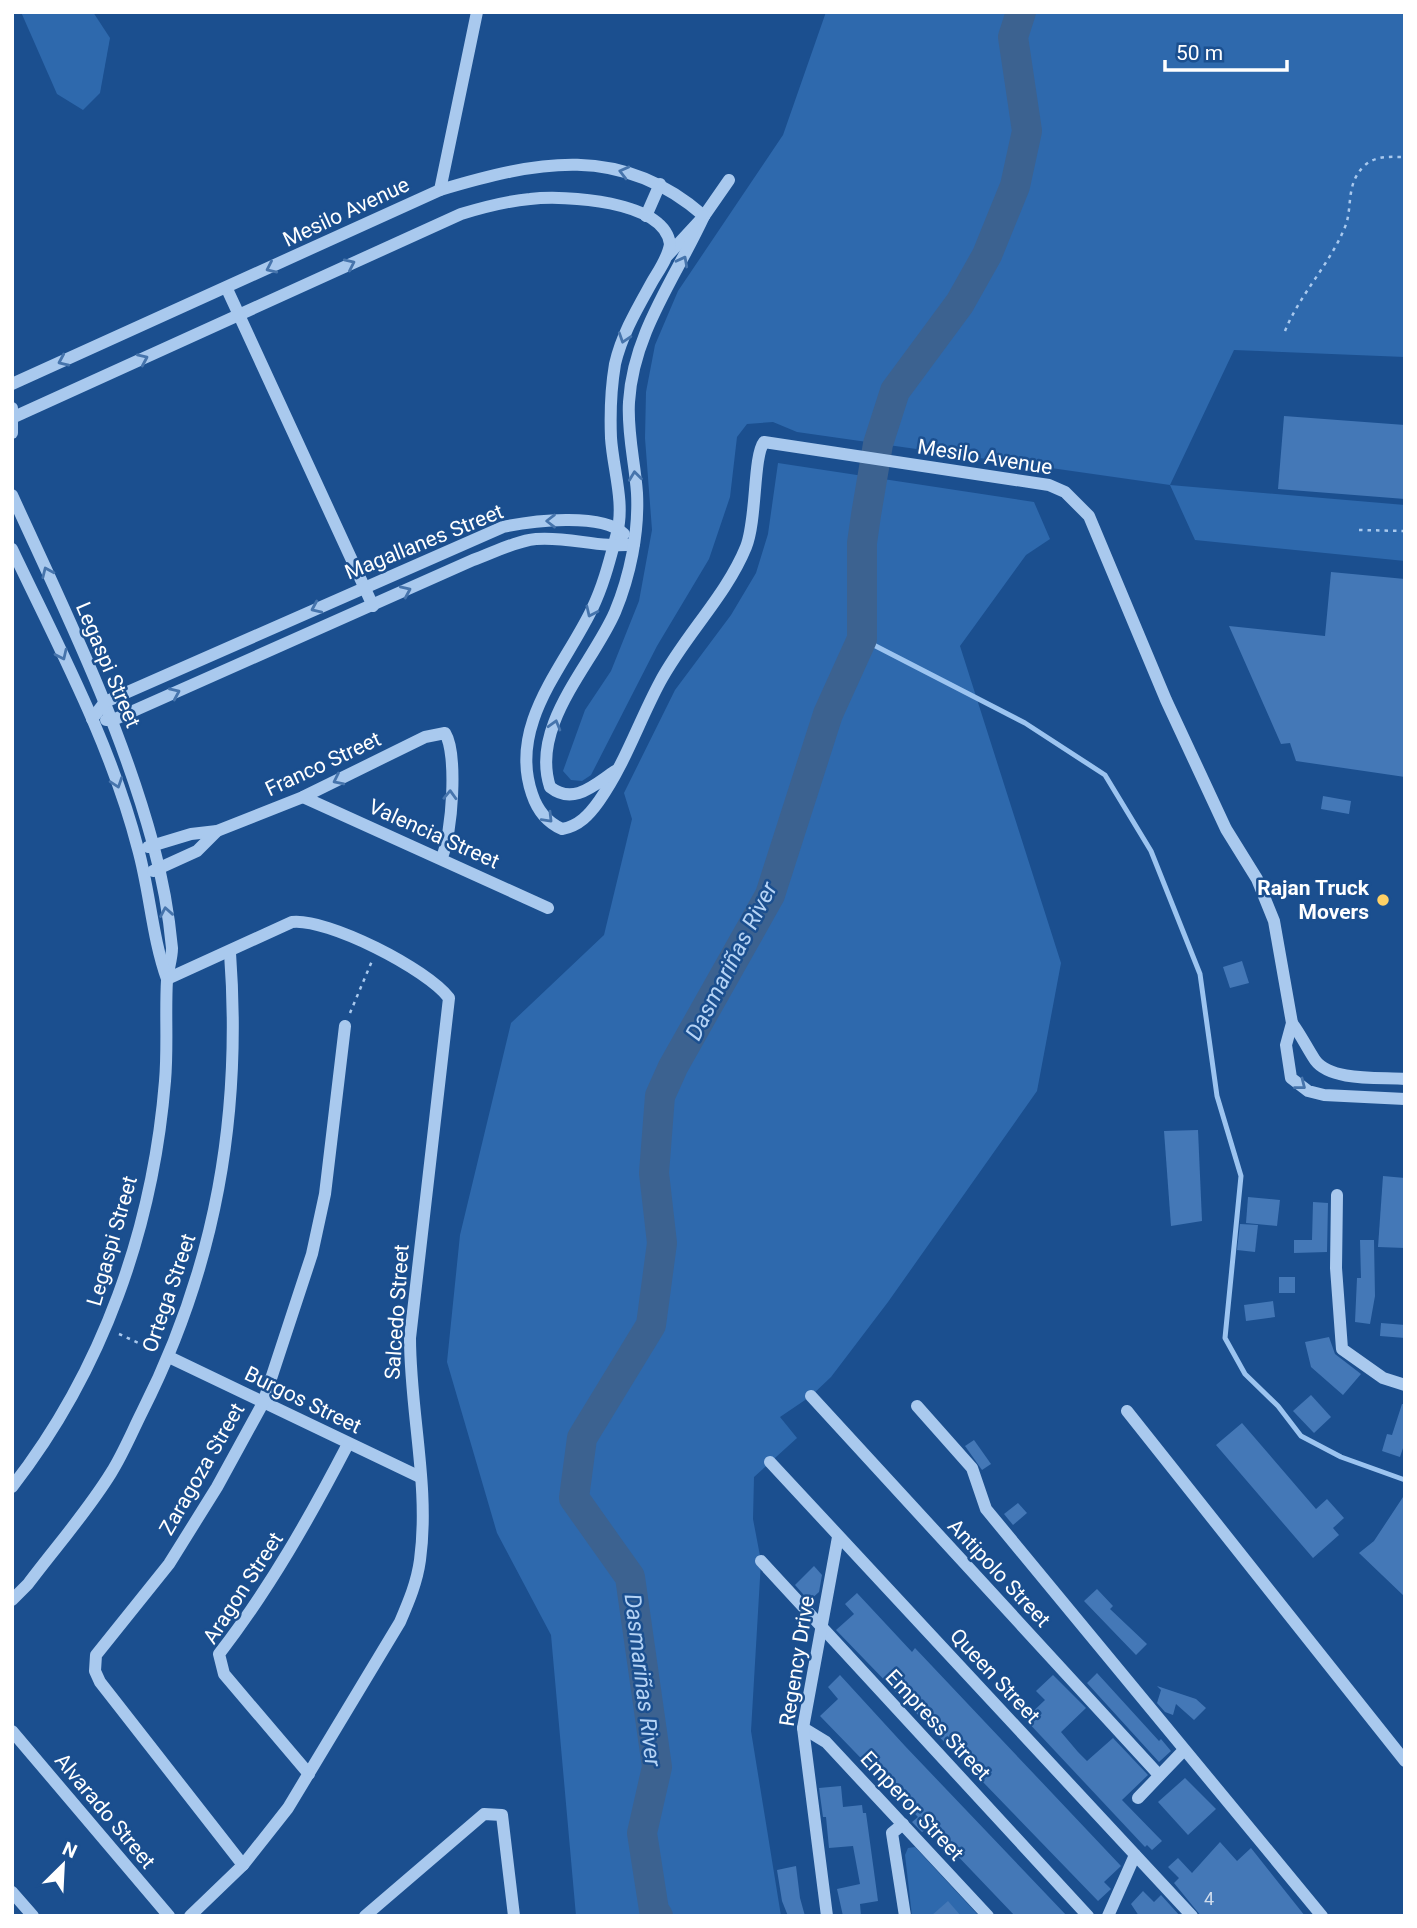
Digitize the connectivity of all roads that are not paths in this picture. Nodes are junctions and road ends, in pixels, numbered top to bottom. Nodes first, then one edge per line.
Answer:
1 (477, 12) edge
2 (729, 180) dead end
3 (660, 184) junction
4 (440, 190) junction
5 (646, 216) junction
6 (704, 216) junction
7 (667, 256) junction
8 (227, 289) junction
9 (239, 316) junction
10 (12, 384) edge
11 (13, 412) edge
12 (12, 433) edge
13 (12, 495) edge
14 (618, 529) junction
15 (634, 544) junction
16 (613, 547) junction
17 (12, 549) edge
18 (364, 586) junction
19 (373, 606) junction
20 (105, 702) junction
21 (92, 719) junction
22 (113, 720) junction
23 (619, 769) junction
24 (303, 797) junction
25 (217, 831) junction
26 (153, 845) junction
27 (138, 849) junction
28 (442, 857) junction
29 (158, 869) junction
30 (143, 874) junction
31 (548, 908) dead end
32 (230, 953) junction
33 (167, 979) junction
34 (1292, 1023) junction
35 (345, 1026) road end
36 (1405, 1079) edge
37 (1405, 1099) edge
38 (1337, 1195) dead end
39 (169, 1357) junction
40 (1405, 1385) edge
41 (811, 1396) dead end
42 (263, 1403) junction
43 (917, 1406) dead end
44 (1127, 1411) dead end
45 (348, 1444) junction
46 (770, 1462) dead end
47 (420, 1477) junction
48 (12, 1487) edge
49 (838, 1537) junction
50 (761, 1561) dead end
51 (12, 1600) edge
52 (821, 1627) junction
53 (803, 1728) junction
54 (12, 1731) edge
55 (1183, 1751) junction
56 (1405, 1760) edge
57 (309, 1774) junction
58 (1159, 1775) junction
59 (1138, 1798) dead end
60 (903, 1824) junction
61 (1135, 1855) junction
62 (243, 1865) junction
63 (12, 1892) edge
64 (33, 1916) edge
65 (169, 1916) edge
66 (190, 1916) edge
67 (365, 1916) edge
68 (514, 1916) edge
69 (827, 1916) edge
70 (905, 1916) edge
71 (988, 1916) edge
72 (1088, 1916) edge
73 (1108, 1916) edge
74 (1192, 1916) edge
75 (1322, 1916) edge

1 - 4 street
2 - 6 street, Mesilo Avenue
3 -> 4 street, Mesilo Avenue
3 - 5 street
3 - 6 street, Mesilo Avenue
4 -> 8 street, Mesilo Avenue
5 - 7 street
9 -> 5 street
6 - 7 street, Mesilo Avenue
15 -> 6 street, Mesilo Avenue
7 -> 14 street, Mesilo Avenue
8 - 9 street
8 -> 10 street, Mesilo Avenue
11 -> 9 street
9 - 18 street
11 - 12 street
20 -> 13 street, Legaspi Street
14 - 15 street
14 - 16 street, Mesilo Avenue
14 -> 18 street, Magallanes Street
15 - 16 street, Magallanes Street
23 -> 15 street, Mesilo Avenue
19 -> 16 street, Magallanes Street
16 -> 23 street, Mesilo Avenue
17 -> 21 street, Legaspi Street
18 - 19 street
18 -> 20 street, Magallanes Street
22 -> 19 street, Magallanes Street
20 - 21 street, Magallanes Street
20 - 22 street, Legaspi Street
21 - 22 street, Magallanes Street
21 -> 27 street, Legaspi Street
22 - 26 street, Legaspi Street
23 - 34 street, Mesilo Avenue
24 - 25 street, Franco Street
24 - 28 street, Valencia Street
28 -> 24 street, Franco Street
25 - 26 street, Franco Street
25 - 29 street, Franco Street
26 - 27 street, Franco Street
26 - 29 street, Legaspi Street
27 - 30 street, Legaspi Street
28 - 31 street, Valencia Street
29 - 30 street, Franco Street
33 -> 29 street, Legaspi Street
30 - 33 street, Legaspi Street
32 - 33 street, Salcedo Street
32 - 39 street, Ortega Street
32 - 47 street, Salcedo Street
33 - 48 street, Legaspi Street
34 - 36 street, Mesilo Avenue
34 -> 37 street, Mesilo Avenue
35 - 42 street, Zaragoza Street
38 - 40 street
39 - 42 street, Burgos Street
39 - 51 street, Ortega Street
41 - 58 street, Antipolo Street
42 - 45 street, Burgos Street
42 - 62 street, Zaragoza Street
43 - 55 street
44 - 56 street
45 - 47 street, Burgos Street
45 - 57 street, Aragon Street
46 - 49 street, Queen Street
47 - 57 street, Salcedo Street
49 - 52 street, Regency Drive
49 - 61 street, Queen Street
50 - 52 street, Empress Street
52 - 53 street, Regency Drive
52 - 72 street, Empress Street
53 - 60 street, Emperor Street
53 - 69 street, Regency Drive
54 - 65 street, Alvarado Street
55 - 58 street
55 - 75 street
57 - 62 street, Salcedo Street
58 - 59 street
60 - 70 street
60 - 71 street, Emperor Street
61 - 73 street
61 - 74 street, Queen Street
62 - 66 street, Salcedo Street
63 - 64 street
67 - 68 street

